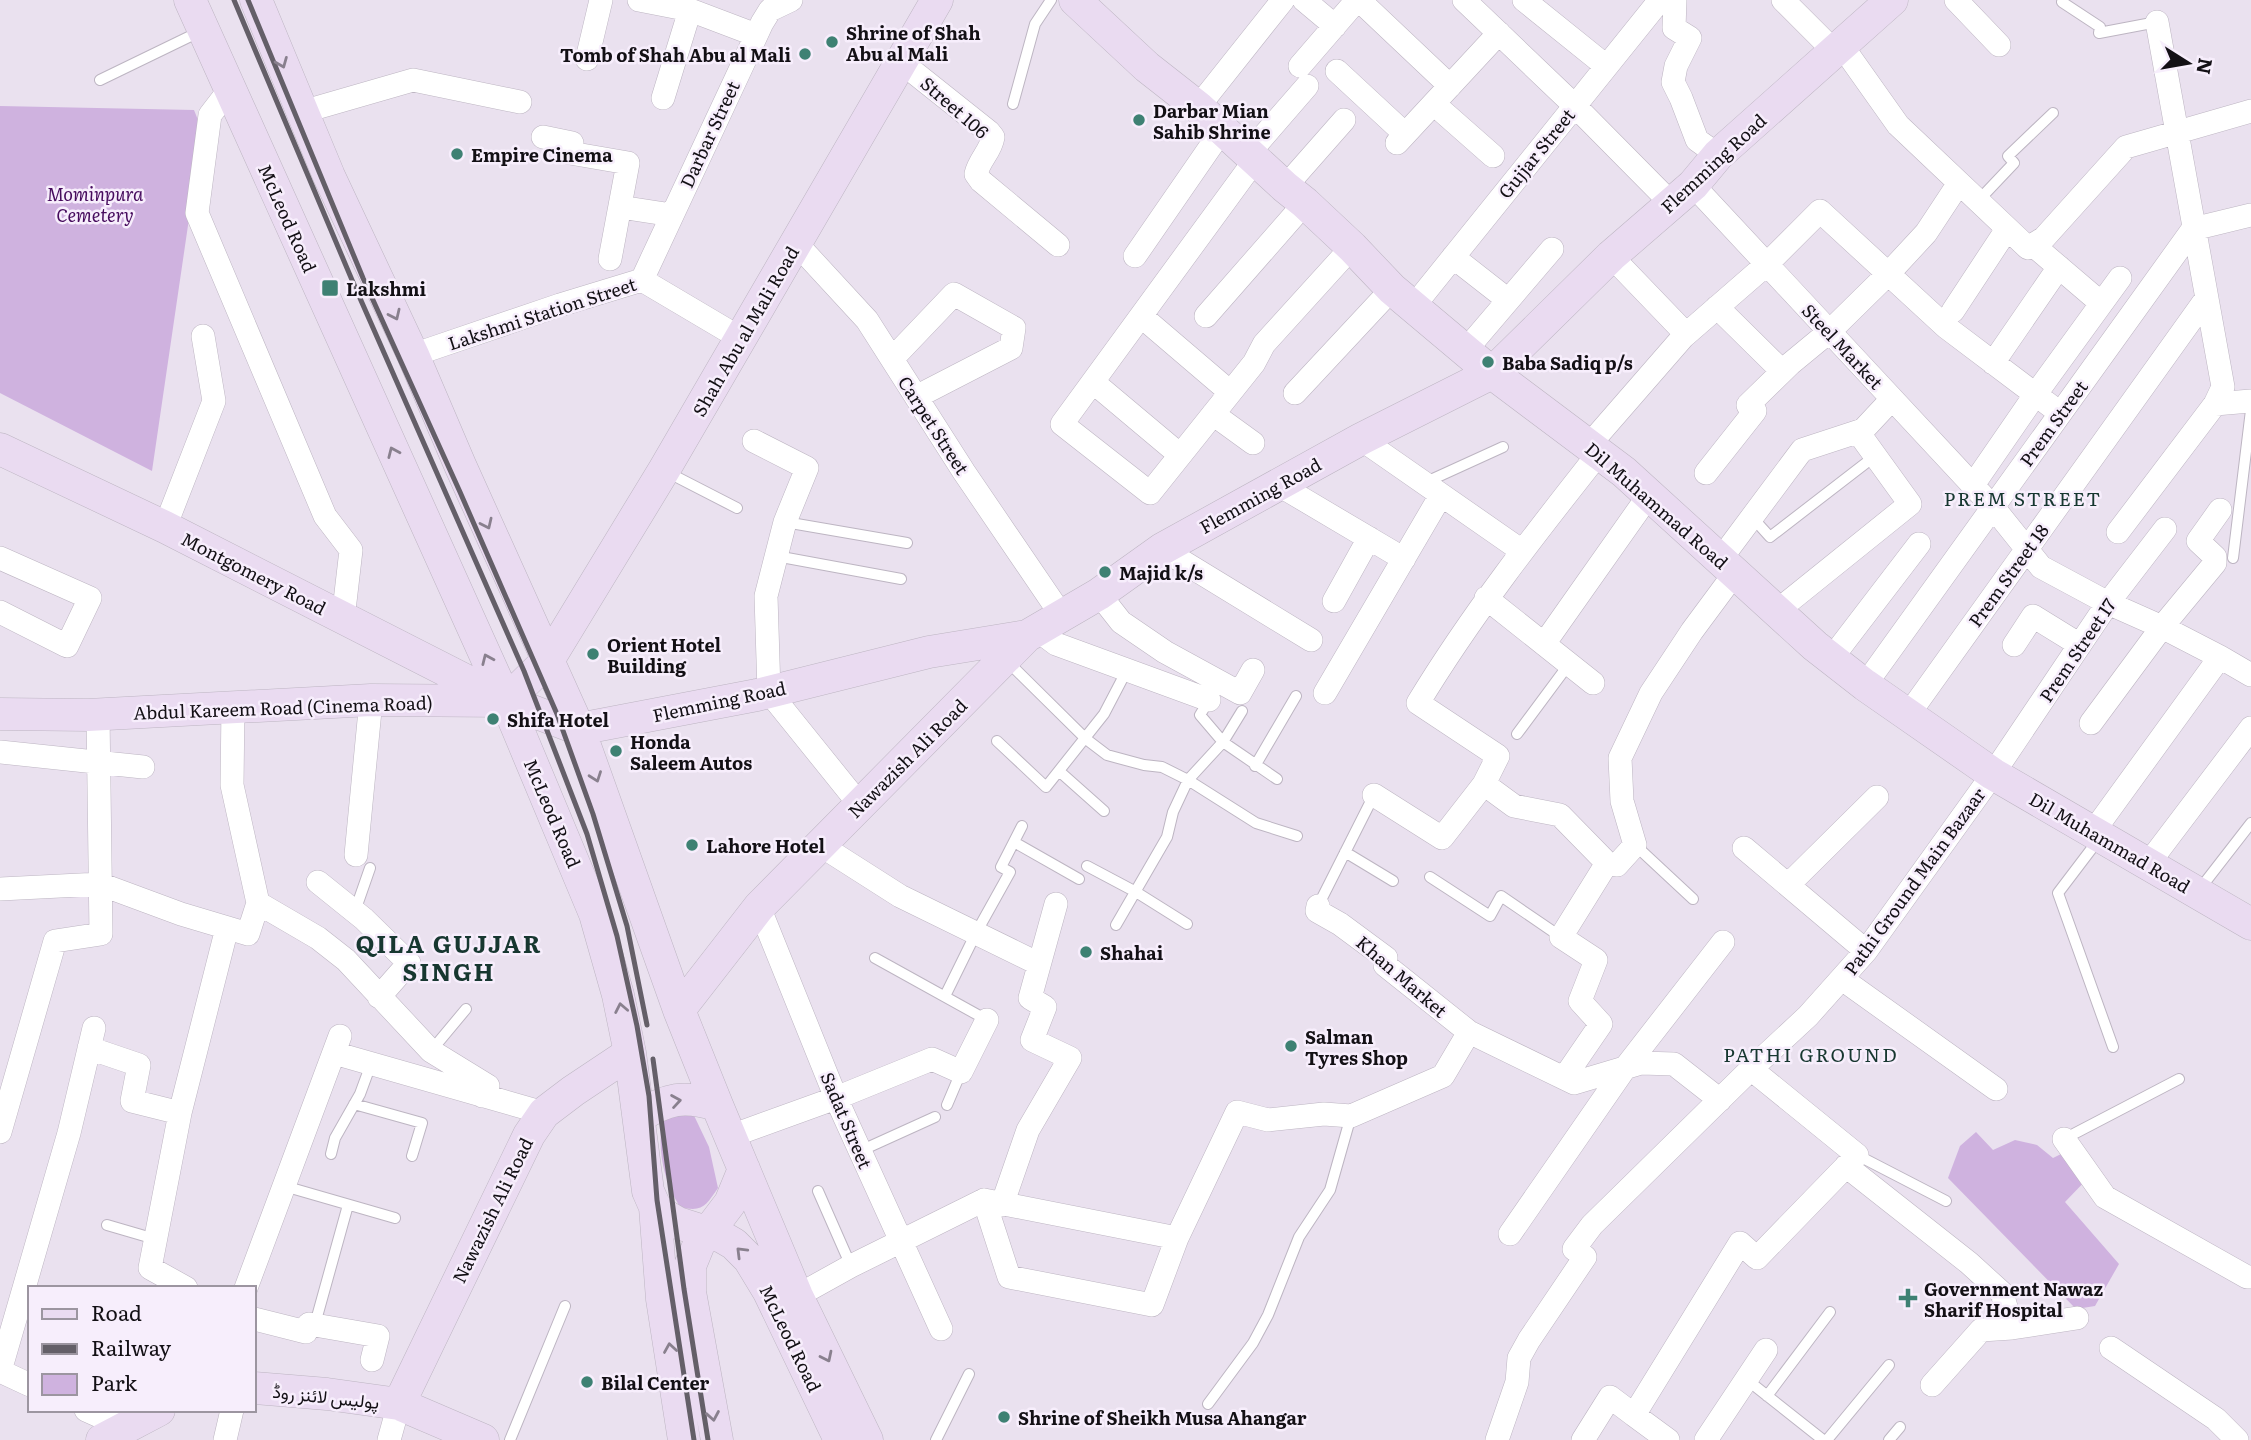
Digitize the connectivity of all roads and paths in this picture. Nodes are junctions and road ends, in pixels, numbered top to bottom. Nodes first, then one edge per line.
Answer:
1 (190, 0) edge
2 (256, 0) edge
3 (600, 0) edge
4 (791, 0) edge
5 (937, 0) edge
6 (1051, 0) edge
7 (1075, 0) edge
8 (1283, 0) edge
9 (1304, 0) edge
10 (1358, 0) edge
11 (1464, 0) edge
12 (1524, 0) edge
13 (1660, 0) edge
14 (1675, 0) edge
15 (1783, 0) edge
16 (1892, 0) edge
17 (1956, 0) edge
18 (648, 1) edge
19 (2062, 2) dead end
20 (690, 5) edge
21 (2157, 22) joint
22 (1335, 26) junction
23 (204, 30) junction
24 (1499, 33) junction
25 (756, 35) junction
26 (1999, 45) dead end
27 (1838, 49) junction
28 (587, 59) dead end
29 (901, 62) junction
30 (1606, 66) junction
31 (1337, 71) dead end
32 (100, 80) dead end
33 (1450, 86) junction
34 (230, 89) junction
35 (663, 98) dead end
36 (520, 102) dead end
37 (1013, 104) dead end
38 (1434, 104) junction
39 (1575, 106) junction
40 (1198, 107) junction
41 (2251, 111) edge
42 (302, 112) junction
43 (2053, 113) dead end
44 (1344, 120) dead end
45 (1222, 130) junction
46 (2176, 132) junction
47 (543, 137) dead end
48 (1718, 155) junction
49 (1493, 156) dead end
50 (1252, 157) junction
51 (1959, 183) junction
52 (1682, 194) junction
53 (1295, 195) junction
54 (1978, 201) junction
55 (620, 207) junction
56 (672, 215) junction
57 (2251, 215) edge
58 (2007, 229) junction
59 (2193, 229) junction
60 (796, 243) junction
61 (1058, 245) dead end
62 (2033, 245) junction
63 (1352, 247) junction
64 (1552, 249) dead end
65 (1135, 256) dead end
66 (1611, 256) junction
67 (1453, 257) junction
68 (610, 259) dead end
69 (1767, 264) junction
70 (2059, 267) junction
71 (1888, 274) junction
72 (2120, 278) dead end
73 (642, 280) junction
74 (1402, 298) junction
75 (2206, 299) junction
76 (1508, 300) junction
77 (2101, 303) junction
78 (1717, 307) junction
79 (1953, 311) dead end
80 (1141, 316) junction
81 (1206, 316) dead end
82 (1830, 331) junction
83 (1686, 334) junction
84 (203, 336) dead end
85 (740, 338) junction
86 (1465, 351) junction
87 (413, 355) junction
88 (892, 359) junction
89 (1993, 363) junction
90 (1782, 371) junction
91 (1492, 373) junction
92 (1093, 382) junction
93 (1230, 392) junction
94 (1295, 393) dead end
95 (2035, 395) junction
96 (916, 397) junction
97 (1892, 399) junction
98 (2251, 401) edge
99 (2215, 404) junction
100 (2251, 410) edge
101 (2060, 413) junction
102 (1213, 414) junction
103 (1858, 432) junction
104 (1361, 439) junction
105 (754, 441) dead end
106 (1253, 443) dead end
107 (1503, 447) dead end
108 (0, 449) edge
109 (1594, 449) junction
110 (1181, 454) junction
111 (1875, 456) junction
112 (664, 470) junction
113 (1706, 473) dead end
114 (1279, 485) junction
115 (1973, 485) junction
116 (1433, 489) junction
117 (1649, 495) junction
118 (1993, 507) junction
119 (737, 508) dead end
120 (2220, 510) dead end
121 (1752, 517) junction
122 (785, 522) junction
123 (165, 527) junction
124 (2165, 529) dead end
125 (2118, 531) dead end
126 (1369, 538) junction
127 (907, 543) dead end
128 (1919, 544) dead end
129 (2028, 548) junction
130 (1163, 549) junction
131 (1522, 551) junction
132 (776, 556) junction
133 (0, 558) edge
134 (2233, 558) dead end
135 (1404, 559) junction
136 (1728, 567) junction
137 (901, 579) dead end
138 (1100, 594) junction
139 (1486, 598) junction
140 (1334, 601) dead end
141 (2108, 603) junction
142 (1777, 611) junction
143 (0, 612) edge
144 (343, 619) junction
145 (2162, 626) junction
146 (1043, 627) junction
147 (1311, 640) dead end
148 (1544, 644) junction
149 (2014, 645) dead end
150 (2080, 645) junction
151 (2220, 657) junction
152 (549, 659) junction
153 (1005, 659) junction
154 (1831, 659) junction
155 (1569, 664) junction
156 (1127, 670) junction
157 (1253, 670) dead end
158 (2251, 675) edge
159 (1593, 683) dead end
160 (1865, 685) junction
161 (769, 692) junction
162 (1325, 693) dead end
163 (0, 696) edge
164 (1296, 696) dead end
165 (371, 700) junction
166 (1209, 700) joint
167 (506, 701) junction
168 (233, 707) junction
169 (1242, 710) dead end
170 (14, 714) edge
171 (98, 714) junction
172 (1908, 715) junction
173 (2091, 723) dead end
174 (579, 729) junction
175 (2251, 729) edge
176 (1517, 734) dead end
177 (1086, 739) junction
178 (997, 741) dead end
179 (1223, 742) junction
180 (0, 752) edge
181 (98, 763) junction
182 (1255, 766) junction
183 (143, 767) dead end
184 (1059, 772) junction
185 (1993, 774) junction
186 (1188, 779) junction
187 (1277, 779) dead end
188 (1484, 784) junction
189 (1374, 795) joint
190 (1877, 797) dead end
191 (860, 805) junction
192 (1104, 811) dead end
193 (2251, 823) edge
194 (1023, 827) dead end
195 (2097, 835) junction
196 (1297, 836) dead end
197 (1014, 842) junction
198 (820, 845) junction
199 (1635, 845) junction
200 (1744, 848) dead end
201 (1345, 852) junction
202 (363, 861) joint
203 (1607, 863) junction
204 (2148, 864) junction
205 (1087, 866) dead end
206 (1430, 877) dead end
207 (1079, 878) dead end
208 (1393, 881) dead end
209 (318, 882) dead end
210 (100, 884) junction
211 (1788, 885) junction
212 (0, 889) edge
213 (1136, 892) junction
214 (2197, 893) junction
215 (1693, 898) dead end
216 (258, 904) junction
217 (1056, 904) dead end
218 (1318, 906) joint
219 (759, 907) junction
220 (355, 911) junction
221 (1187, 924) dead end
222 (2251, 924) edge
223 (1116, 925) dead end
224 (227, 928) junction
225 (976, 933) junction
226 (1561, 937) junction
227 (1723, 942) dead end
228 (1866, 951) junction
229 (875, 958) dead end
230 (1039, 964) junction
231 (1842, 979) junction
232 (945, 996) junction
233 (379, 997) junction
234 (466, 1009) dead end
235 (679, 1010) junction
236 (987, 1020) joint
237 (1469, 1032) junction
238 (2113, 1047) dead end
239 (431, 1051) junction
240 (630, 1053) junction
241 (371, 1063) junction
242 (1625, 1068) junction
243 (1751, 1069) junction
244 (961, 1072) junction
245 (1564, 1078) junction
246 (2179, 1079) dead end
247 (1996, 1089) dead end
248 (482, 1096) junction
249 (836, 1098) junction
250 (1720, 1100) junction
251 (354, 1104) junction
252 (717, 1105) junction
253 (947, 1105) dead end
254 (180, 1113) junction
255 (544, 1113) junction
256 (935, 1116) dead end
257 (1352, 1116) junction
258 (639, 1117) junction
259 (0, 1132) edge
260 (731, 1136) junction
261 (2064, 1139) joint
262 (860, 1151) junction
263 (331, 1154) dead end
264 (412, 1156) dead end
265 (1852, 1160) junction
266 (744, 1170) junction
267 (284, 1186) junction
268 (818, 1191) dead end
269 (1946, 1201) dead end
270 (993, 1203) junction
271 (348, 1205) junction
272 (655, 1208) junction
273 (395, 1218) dead end
274 (107, 1225) dead end
275 (709, 1232) junction
276 (1510, 1234) dead end
277 (1177, 1238) junction
278 (155, 1239) junction
279 (900, 1242) junction
280 (851, 1266) junction
281 (2251, 1277) edge
282 (175, 1285) edge
283 (29, 1286) edge
284 (247, 1286) edge
285 (797, 1296) junction
286 (25, 1301) edge
287 (565, 1306) dead end
288 (1830, 1312) dead end
289 (2077, 1318) dead end
290 (256, 1320) edge
291 (315, 1324) junction
292 (2012, 1328) junction
293 (941, 1329) dead end
294 (2112, 1348) dead end
295 (1766, 1350) dead end
296 (372, 1360) dead end
297 (1889, 1365) dead end
298 (0, 1371) edge
299 (969, 1374) dead end
300 (1746, 1379) junction
301 (28, 1384) edge
302 (1932, 1385) dead end
303 (256, 1388) edge
304 (1767, 1396) junction
305 (399, 1404) junction
306 (1208, 1404) dead end
307 (88, 1412) edge
308 (155, 1412) edge
309 (232, 1412) edge
310 (1633, 1415) junction
311 (1900, 1427) dead end
312 (114, 1434) edge
313 (470, 1437) edge
314 (225, 1440) edge
315 (389, 1440) edge
316 (510, 1440) edge
317 (684, 1440) edge
318 (718, 1440) edge
319 (840, 1440) edge
320 (867, 1440) edge
321 (936, 1440) edge
322 (1497, 1440) edge
323 (1583, 1440) edge
324 (1668, 1440) edge
325 (1706, 1440) edge
326 (1825, 1440) edge
327 (1889, 1440) edge
328 (2238, 1440) edge

1 - 23 street, McLeod Road
2 -> 42 street, McLeod Road
3 - 28 street
4 - 25 street, Darbar Street
5 - 29 street, Shah Abu al Mali Road
6 - 37 lane
7 - 40 street, Dil Muhammad Road
8 - 40 street
9 - 22 street
10 - 22 street
10 - 33 street
11 - 24 street, Steel Market
12 - 30 street
13 - 30 street, Gujjar Street
14 - 48 street
15 - 27 street
16 - 27 street, Flemming Road
17 - 26 street
18 - 20 street
19 - 21 lane
20 - 25 street
20 - 35 street
21 - 46 street
22 - 50 street
23 - 32 lane
23 - 34 street, McLeod Road
24 - 33 street
24 - 39 street, Steel Market
25 - 56 street, Darbar Street
27 - 48 street, Flemming Road
27 - 51 street
29 - 60 street, Shah Abu al Mali Road
29 - 61 street, Street 106
30 - 39 street, Gujjar Street
31 - 38 street
33 - 38 street
34 - 144 street
167 -> 34 street, McLeod Road
36 - 42 street
38 - 49 street
39 - 52 street, Steel Market
39 - 67 street, Gujjar Street
40 - 45 street, Dil Muhammad Road
41 - 46 street
42 -> 87 street, McLeod Road
43 - 54 lane
44 - 53 street
45 - 50 street, Dil Muhammad Road
45 - 65 street
46 - 59 street
46 - 62 street
47 - 55 street
48 - 52 street, Flemming Road
50 - 53 street, Dil Muhammad Road
50 - 80 street
51 - 54 street
51 - 71 street
52 - 66 street, Flemming Road
52 - 69 street, Steel Market
53 - 63 street, Dil Muhammad Road
53 - 81 street
54 - 58 street
55 - 56 street
55 - 68 street
56 - 73 street, Darbar Street
57 - 59 street
58 - 62 street
58 - 79 street
59 - 75 street
59 - 101 street, Prem Street
60 - 85 street, Shah Abu al Mali Road
60 - 88 street, Carpet Street
62 - 70 street
63 - 74 street, Dil Muhammad Road
63 - 93 street
64 - 76 street
66 - 83 street
66 - 91 street, Flemming Road
67 - 74 street, Gujjar Street
67 - 76 street
69 - 71 street
69 - 78 street
69 - 82 street, Steel Market
70 - 77 street
70 - 89 street
71 - 82 street
71 - 89 street
72 - 77 street
73 - 85 street, Lakshmi Station Street
73 - 87 street, Lakshmi Station Street
74 - 86 street, Dil Muhammad Road
74 - 94 street, Gujjar Street
75 - 99 street
75 - 129 street, Prem Street 18
76 - 86 street
77 - 95 street
78 - 83 street
78 - 90 street
80 - 92 street
80 - 93 street
82 - 90 street
82 - 97 street, Steel Market
83 - 109 street
84 - 123 street
85 - 112 street, Shah Abu al Mali Road
86 - 91 street, Dil Muhammad Road
87 -> 152 street, McLeod Road
88 - 96 street, Carpet Street
88 - 96 street
89 - 95 street
90 - 113 street
91 - 104 street, Flemming Road
91 - 109 street, Dil Muhammad Road
92 - 110 street
92 - 110 street
93 - 102 street
95 - 101 street
95 - 115 street
96 - 146 street, Carpet Street
97 - 103 street
97 - 115 street, Steel Market
98 - 99 street
99 - 125 street
100 - 134 lane
101 - 118 street, Prem Street
102 - 106 street
102 - 110 street
103 - 111 street
103 - 121 street
104 - 114 street, Flemming Road
104 - 116 street
105 - 122 street
107 - 116 lane
108 - 123 street, Montgomery Road
109 - 117 street, Dil Muhammad Road
109 - 131 street
111 - 121 lane
111 - 142 street
112 - 119 lane
112 - 152 street, Shah Abu al Mali Road
114 - 126 street
114 - 130 street, Flemming Road
115 - 118 street, Steel Market
116 - 131 street
116 - 135 street
117 - 136 street, Dil Muhammad Road
117 - 148 street
118 - 129 street, Steel Market
118 - 160 street, Prem Street
120 - 145 street
121 - 136 street
122 - 127 lane
122 - 132 street
123 - 144 street, Montgomery Road
124 - 141 street, Prem Street 17
126 - 135 street
126 - 140 street
128 - 154 street
129 - 141 street, Steel Market
129 - 172 street, Prem Street 18
130 - 138 street, Flemming Road
130 - 147 street
131 - 139 street
132 - 137 lane
132 - 161 street
133 - 143 street
135 - 162 street
136 - 142 street, Dil Muhammad Road
136 - 199 street
138 - 146 street, Flemming Road
138 - 157 street
139 - 148 street
139 - 188 street
141 - 145 street, Steel Market
141 - 150 street, Prem Street 17
142 - 154 street, Dil Muhammad Road
144 - 167 street, Montgomery Road
145 - 151 street, Steel Market
145 - 173 street
146 - 153 street, Nawazish Ali Road
146 - 156 street
146 - 161 street, Flemming Road
148 - 155 street
149 - 150 street
150 - 185 street, Prem Street 17
151 - 158 street, Steel Market
151 - 195 street
152 - 167 street
152 - 174 street, McLeod Road
153 - 177 lane
153 - 191 street, Nawazish Ali Road
154 - 160 street, Dil Muhammad Road
155 - 159 street
155 - 176 lane
156 - 166 street
156 - 177 lane
160 - 172 street, Dil Muhammad Road
161 - 174 street, Flemming Road
161 - 191 street
163 - 170 street
164 - 182 lane
165 - 167 street, Abdul Kareem Road (Cinema Road)
165 - 168 street, Abdul Kareem Road (Cinema Road)
165 - 202 street
166 - 179 lane
167 - 174 street
240 -> 167 street, McLeod Road
168 - 171 street, Abdul Kareem Road (Cinema Road)
168 - 216 street
169 - 179 lane
170 - 171 street, Abdul Kareem Road (Cinema Road)
171 - 181 street
172 - 185 street, Dil Muhammad Road
174 -> 235 street, McLeod Road
175 - 204 street
177 - 184 lane
177 - 186 lane
178 - 184 lane
179 - 182 lane
179 - 186 lane
180 - 181 street
181 - 183 street
181 - 210 street
182 - 187 lane
184 - 192 lane
185 - 195 street, Dil Muhammad Road
185 - 228 street, Pathi Ground Main Bazaar
186 - 196 lane
186 - 213 lane
188 - 189 street
188 - 203 street
189 - 201 lane
190 - 211 street
191 - 198 street, Nawazish Ali Road
193 - 214 lane
194 - 197 lane
195 - 204 street, Dil Muhammad Road
195 - 238 lane
197 - 207 lane
197 - 225 lane
198 - 219 street, Nawazish Ali Road
198 - 225 street
199 - 203 street
199 - 215 lane
200 - 211 street
201 - 208 lane
201 - 218 lane
202 - 220 lane
203 - 226 street
204 - 214 street, Dil Muhammad Road
205 - 213 lane
206 - 226 lane
209 - 220 street
210 - 212 street
210 - 224 street
210 - 259 street
211 - 228 street
213 - 221 lane
213 - 223 lane
214 - 222 street, Dil Muhammad Road
216 - 224 street
216 - 233 street
217 - 230 street
218 - 237 street, Khan Market
219 - 235 street, Nawazish Ali Road
219 - 249 street, Sadat Street
220 - 233 street
224 - 254 street
225 - 230 street
225 - 232 lane
226 - 245 street
227 - 242 street
228 - 231 street, Pathi Ground Main Bazaar
229 - 232 lane
230 - 270 street
231 - 243 street, Pathi Ground Main Bazaar
231 - 247 street
232 - 236 lane
233 - 239 street
234 - 239 lane
235 - 252 street, McLeod Road
236 - 244 street
237 - 245 street, Khan Market
237 - 257 street
239 - 248 street
240 - 255 street, Nawazish Ali Road
240 - 258 street, McLeod Road
241 - 248 street
241 - 251 lane
241 - 267 street
242 - 245 street, Khan Market
242 - 250 street, Khan Market
242 - 276 street
243 - 250 street, Pathi Ground Main Bazaar
243 - 265 street
244 - 249 street
244 - 253 lane
246 - 261 lane
248 - 255 street
249 - 260 street
249 - 262 street, Sadat Street
250 - 322 street, Pathi Ground Main Bazaar
251 - 263 lane
251 - 264 lane
258 -> 252 street
252 - 260 street, McLeod Road
254 - 278 street
254 - 283 street
255 - 305 street, Nawazish Ali Road
256 - 262 lane
257 - 277 street
257 - 306 lane
258 - 272 street, McLeod Road
260 - 266 street, McLeod Road
261 - 281 street
262 - 279 street, Sadat Street
265 - 269 lane
265 - 292 street
265 - 310 street
266 - 275 street
266 - 285 street, McLeod Road
267 - 271 lane
267 - 284 street
268 - 280 lane
270 - 277 street
270 - 277 street
270 - 279 street
271 - 273 lane
271 - 291 lane
272 - 275 street, McLeod Road
317 -> 272 street
274 - 278 lane
275 -> 318 street
319 -> 275 street, McLeod Road
278 - 282 street
279 - 280 street
279 - 293 street, Sadat Street
280 - 285 street
285 -> 320 street, McLeod Road
286 - 298 street
287 - 316 lane
288 - 304 lane
289 - 292 street
290 - 291 street
291 - 296 street
292 - 302 street
294 - 328 street
295 - 300 street
297 - 326 lane
298 - 301 street
299 - 321 lane
300 - 304 lane
300 - 325 street
303 - 305 street, پولیس لائنز روڈ
304 - 326 lane
305 - 313 street, پولیس لائنز روڈ
305 - 315 street
307 - 312 street
308 - 312 street
309 - 314 street
310 - 323 street
310 - 324 street
311 - 327 lane

